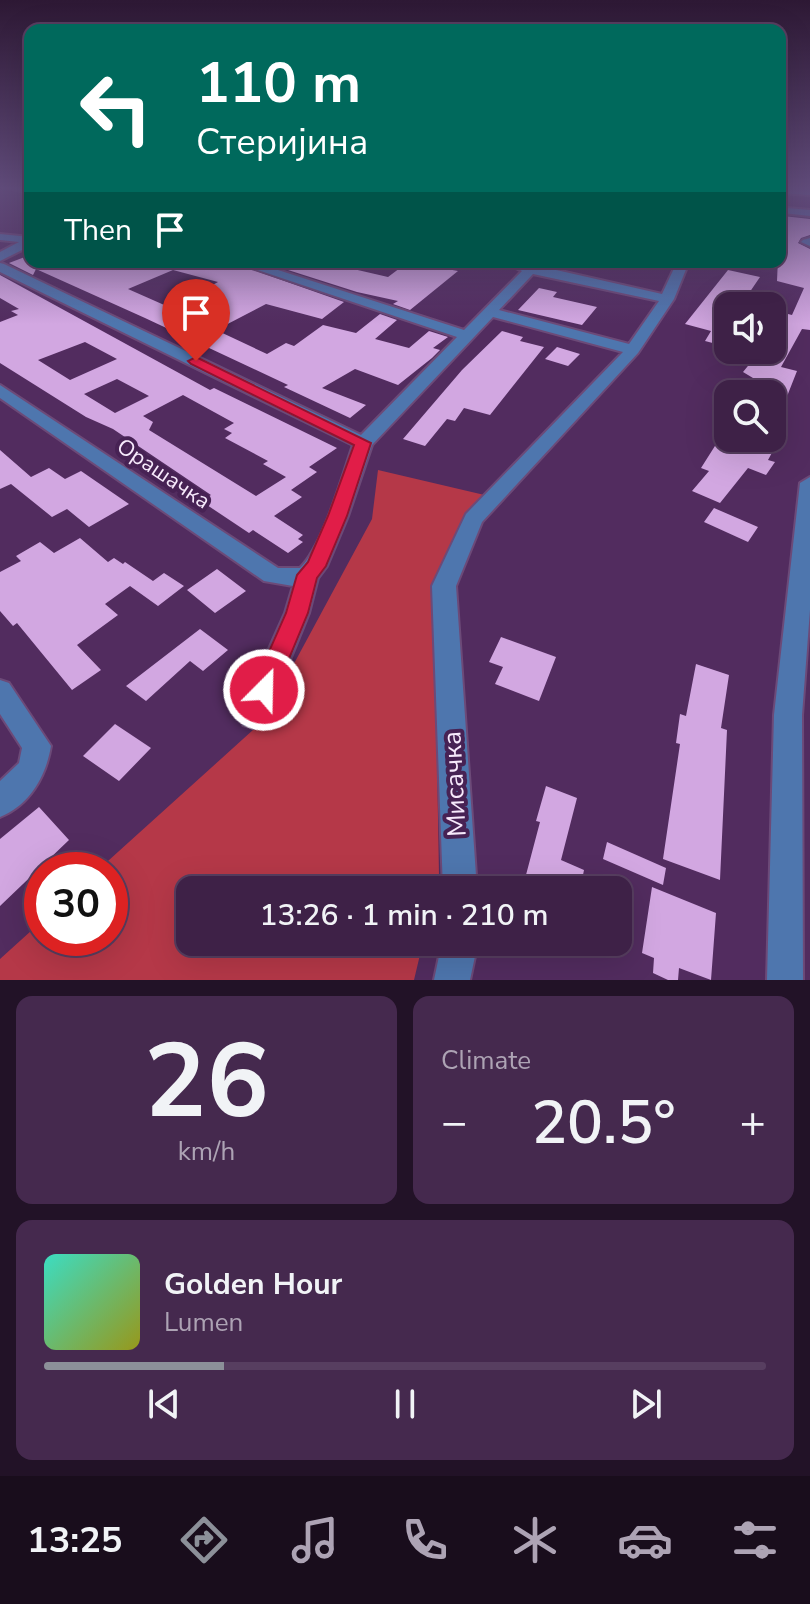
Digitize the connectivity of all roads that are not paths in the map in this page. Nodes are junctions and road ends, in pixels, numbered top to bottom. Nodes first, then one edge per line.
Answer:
1 (0, 237) edge
2 (24, 240) edge
3 (24, 244) edge
4 (0, 257) edge
5 (0, 267) edge
6 (259, 268) edge
7 (525, 268) edge
8 (680, 268) edge
9 (530, 270) junction
10 (667, 299) junction
11 (491, 312) junction
12 (469, 336) junction
13 (633, 350) junction
14 (0, 390) edge
15 (363, 443) junction
16 (810, 483) edge
17 (307, 575) junction
18 (0, 691) edge
19 (253, 716) dead end
20 (0, 802) edge
21 (459, 876) edge
22 (457, 956) edge
23 (452, 980) edge
24 (785, 980) edge

1 - 2 street
3 - 4 street
5 - 15 street
6 - 12 street
7 - 9 street
8 - 10 street, Мисачка
9 - 10 street
9 - 11 street
10 - 13 street, Мисачка
11 - 12 street
11 - 13 street
12 - 15 street
13 - 21 street, Мисачка
14 - 17 street, Орашачка
15 - 17 street
16 - 24 street
17 - 19 street
18 - 20 street
22 - 23 street

